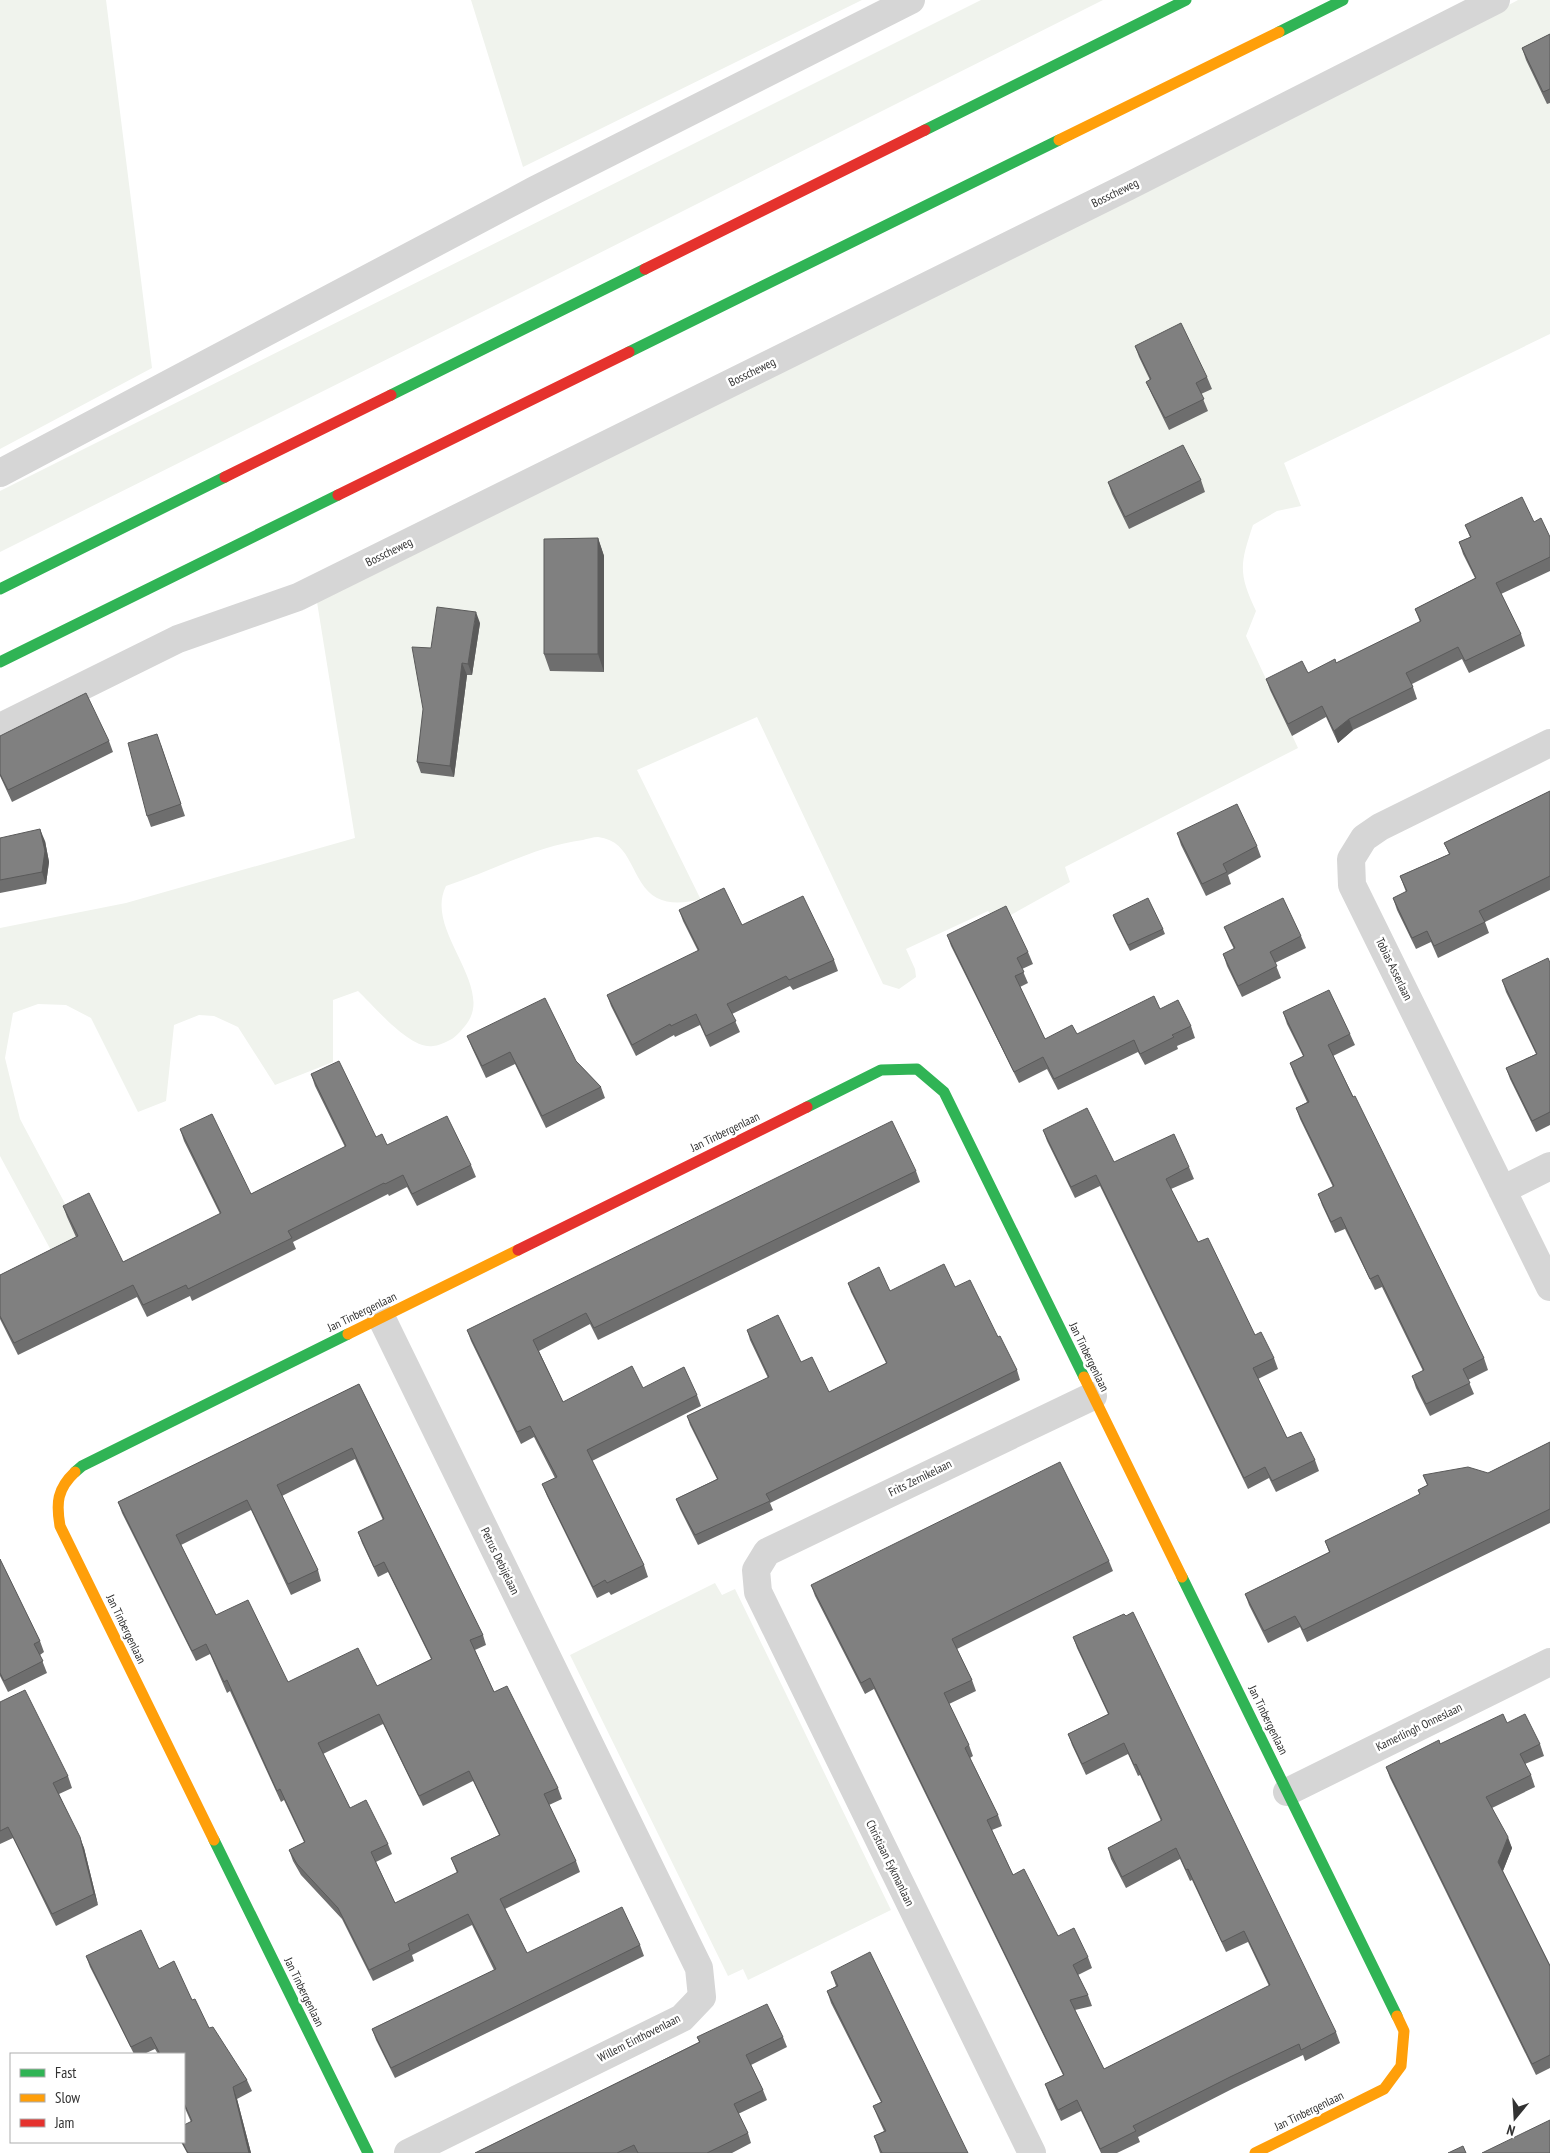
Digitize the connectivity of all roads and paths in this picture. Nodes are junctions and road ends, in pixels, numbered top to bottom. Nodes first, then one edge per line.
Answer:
1 (911, 0) edge
2 (1186, 0) edge
3 (1343, 0) edge
4 (1496, 0) edge
5 (0, 474) edge
6 (0, 589) edge
7 (0, 662) edge
8 (0, 727) edge
9 (1550, 743) edge
10 (1550, 1166) edge
11 (1502, 1190) junction
12 (1550, 1287) edge
13 (381, 1318) junction
14 (1093, 1396) junction
15 (756, 1570) joint
16 (1550, 1662) edge
17 (1287, 1792) junction
18 (619, 1804) joint
19 (368, 2153) edge
20 (408, 2153) edge
21 (1032, 2153) edge
22 (1255, 2153) edge

1 - 5 street
2 - 6 street
3 - 7 street
4 - 8 street, Bosscheweg
9 - 11 street, Tobias Asserlaan
10 - 11 street
11 - 12 street, Tobias Asserlaan
13 - 14 street, Jan Tinbergenlaan
13 - 18 street, Petrus Debijelaan
13 - 19 street, Jan Tinbergenlaan
14 - 15 street, Frits Zernikelaan
14 - 17 street, Jan Tinbergenlaan
15 - 21 street, Christiaan Eykmanlaan
16 - 17 street, Kamerlingh Onneslaan
17 - 22 street, Jan Tinbergenlaan
18 - 20 street, Willem Einthovenlaan

